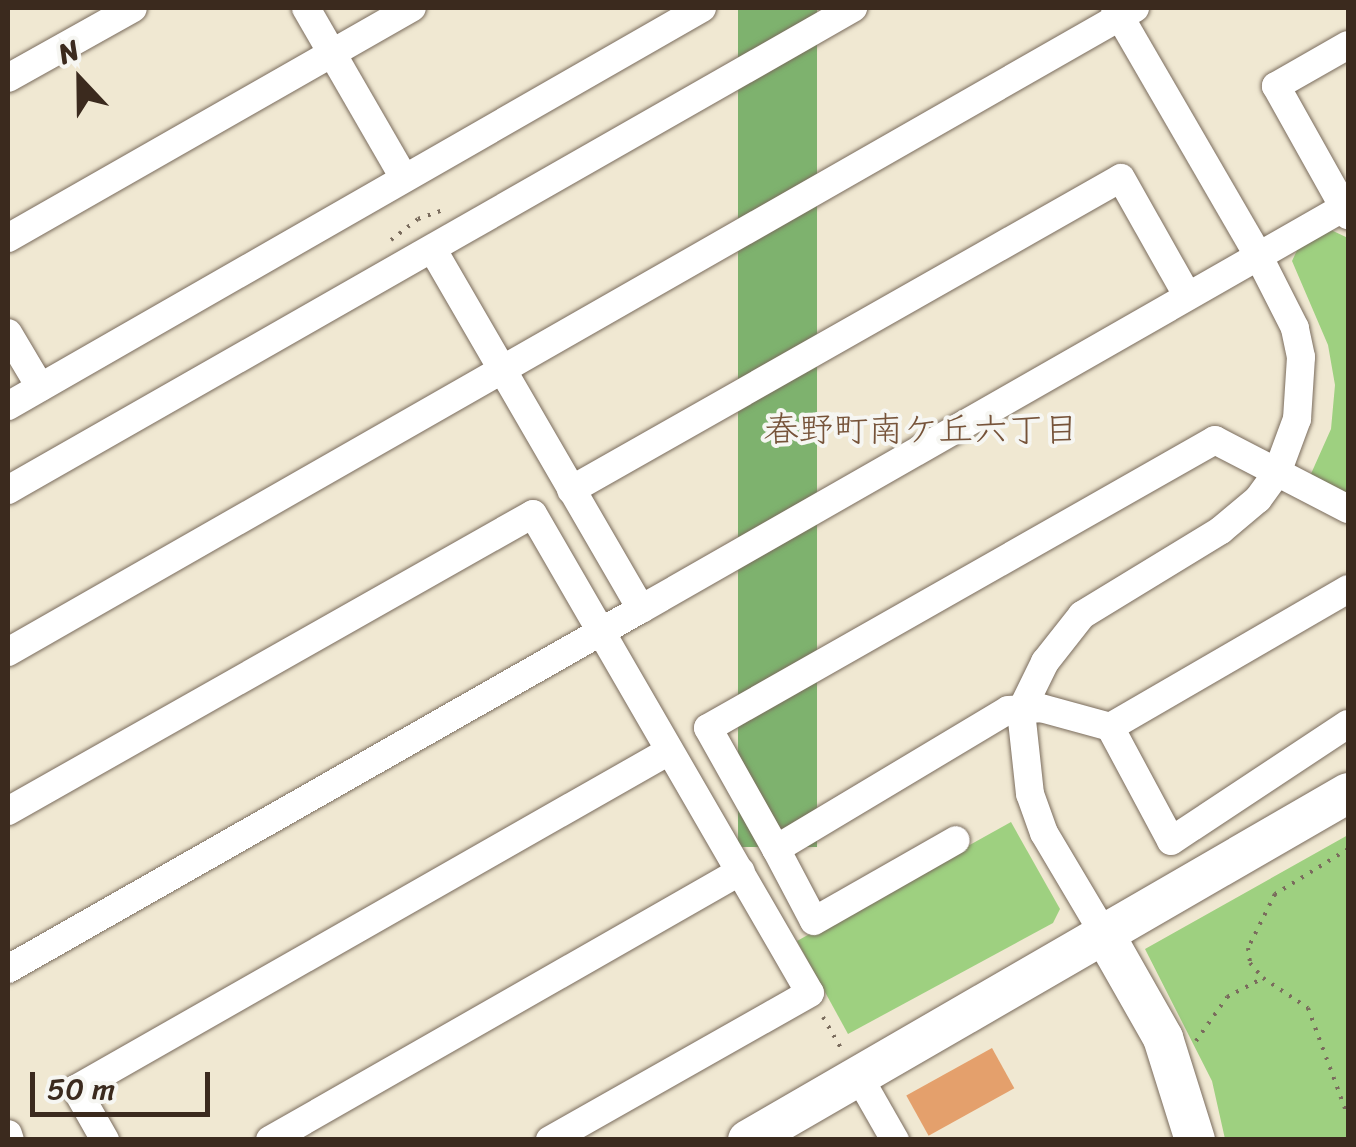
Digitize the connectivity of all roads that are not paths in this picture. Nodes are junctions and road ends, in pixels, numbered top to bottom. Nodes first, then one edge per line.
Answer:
1 (132, 8) edge
2 (306, 8) edge
3 (412, 8) edge
4 (702, 8) edge
5 (853, 8) edge
6 (1123, 10) edge
7 (1348, 45) edge
8 (332, 53) junction
9 (8, 78) edge
10 (403, 176) junction
11 (1347, 209) edge
12 (8, 238) edge
13 (433, 250) junction
14 (1258, 255) junction
15 (1187, 294) junction
16 (8, 332) edge
17 (499, 374) junction
18 (40, 387) junction
19 (8, 406) edge
20 (1277, 473) junction
21 (8, 490) edge
22 (571, 490) junction
23 (1348, 509) edge
24 (1348, 589) edge
25 (641, 610) junction
26 (602, 632) junction
27 (8, 652) edge
28 (1022, 711) junction
29 (1348, 724) edge
30 (1110, 728) junction
31 (669, 751) junction
32 (1348, 793) edge
33 (8, 811) edge
34 (956, 840) dead end
35 (776, 849) junction
36 (741, 871) junction
37 (1104, 934) junction
38 (8, 968) edge
39 (851, 1064) junction
40 (106, 1140) edge
41 (270, 1140) edge
42 (550, 1140) edge
43 (748, 1140) edge
44 (894, 1140) edge
45 (1195, 1140) edge

1 - 9 street
2 - 8 street
3 - 8 street
4 - 10 street
5 - 13 street
6 - 14 street
6 - 17 street
7 - 11 street
8 - 10 street
8 - 12 street
10 - 18 street
11 - 14 street
13 - 17 street
13 - 21 street
14 - 15 street
14 - 20 street
15 - 22 street
15 - 25 street
16 - 18 street
17 - 22 street
17 - 27 street
18 - 19 street
20 - 23 street
20 - 28 street
20 - 35 street
22 - 25 street
24 - 30 street
25 - 26 street
26 - 31 street
26 - 33 street
26 - 38 street
28 - 30 street
28 - 35 street
28 - 37 street
29 - 30 street
31 - 36 street
31 - 40 street
32 - 37 street
34 - 35 street
36 - 41 street
36 - 42 street
37 - 39 street
37 - 45 street
39 - 43 street
39 - 44 street

